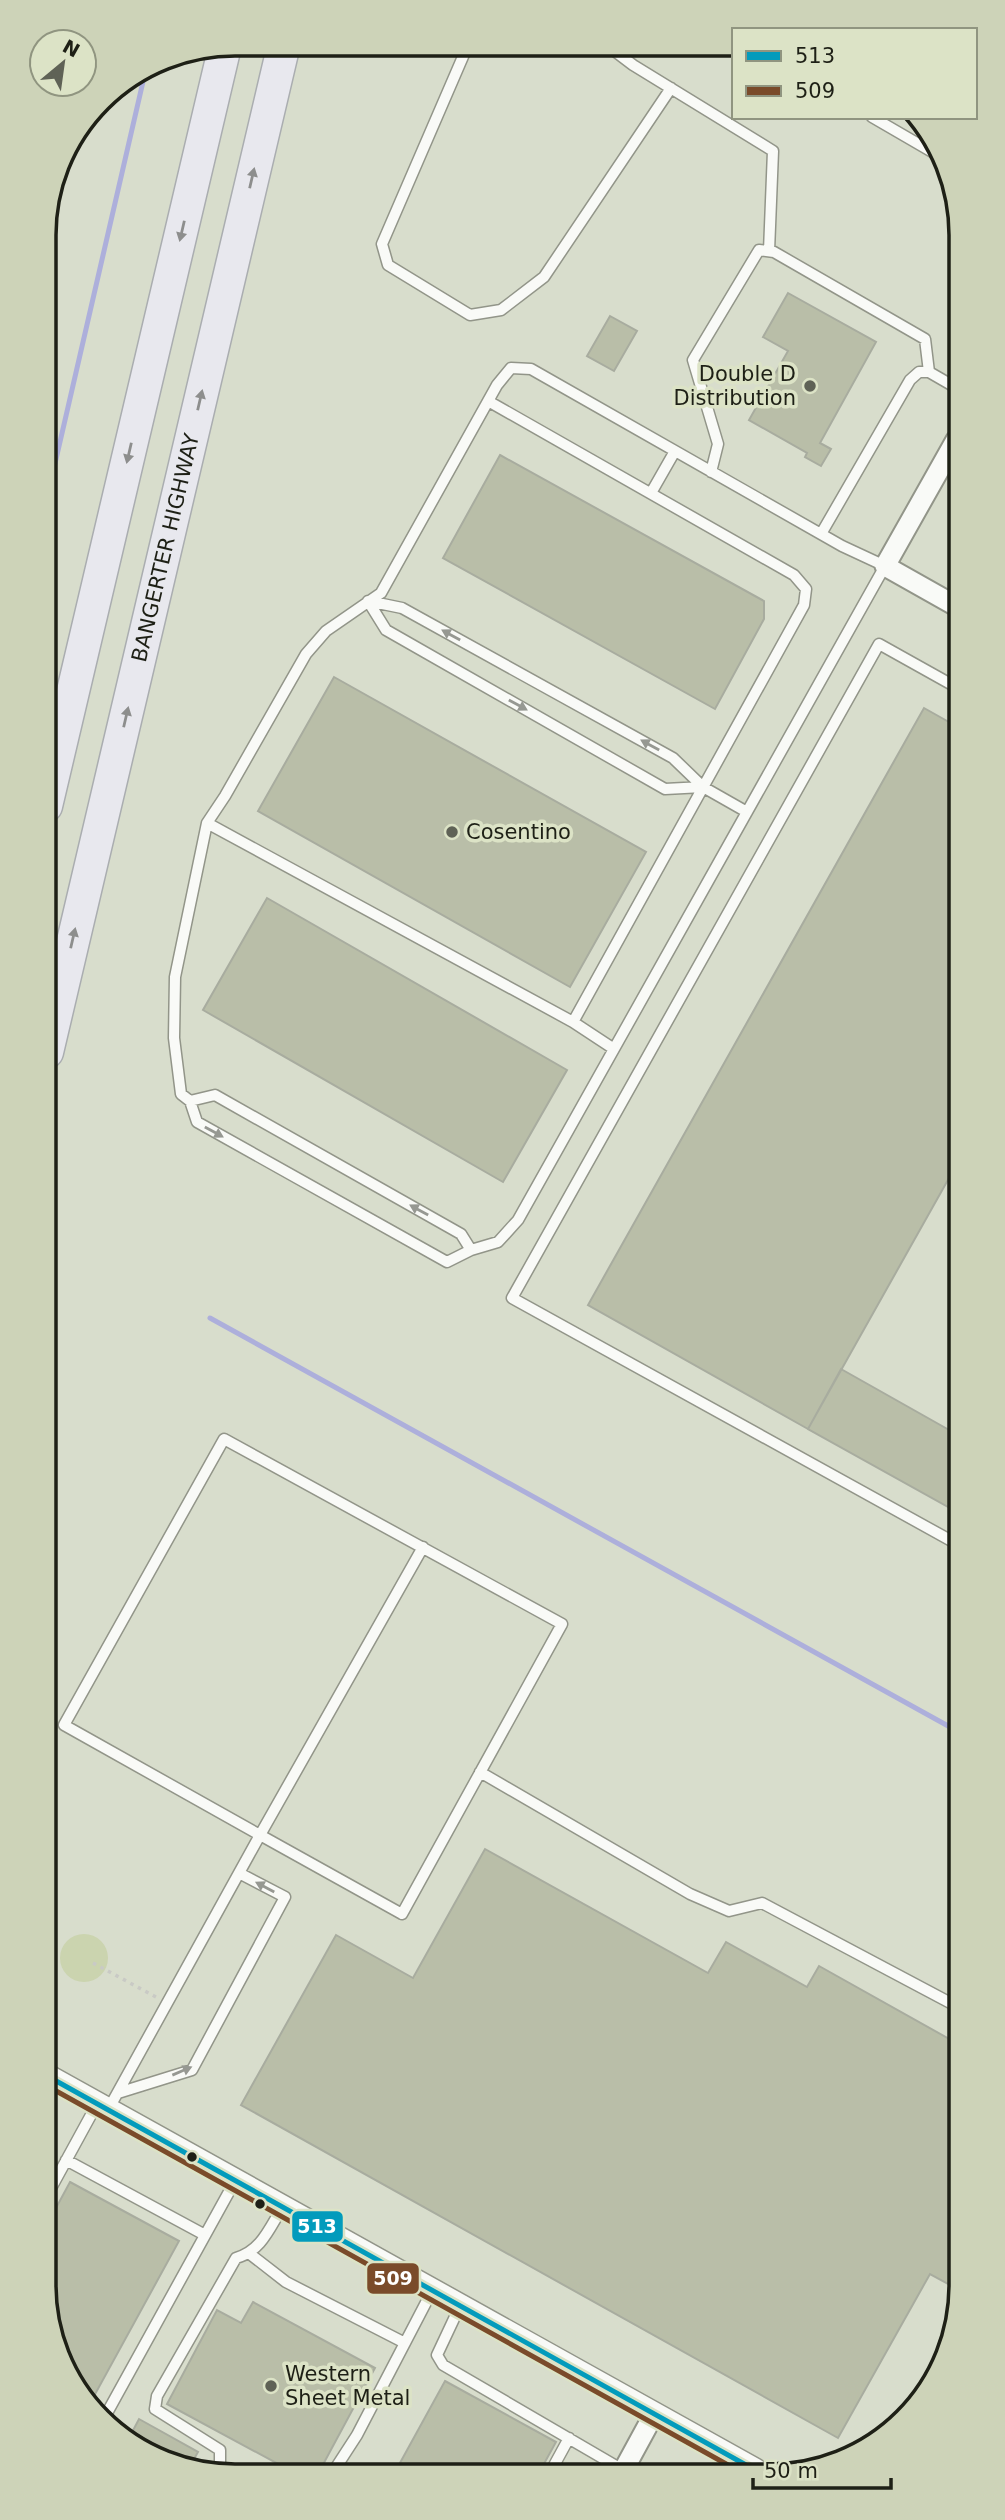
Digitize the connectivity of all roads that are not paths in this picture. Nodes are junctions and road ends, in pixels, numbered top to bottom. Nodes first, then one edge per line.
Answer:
1 (281, 56) edge
2 (463, 56) edge
3 (621, 56) edge
4 (222, 57) edge
5 (671, 88) junction
6 (875, 119) edge
7 (927, 149) edge
8 (769, 251) junction
9 (929, 372) junction
10 (949, 383) edge
11 (488, 401) junction
12 (675, 451) junction
13 (949, 452) edge
14 (711, 471) junction
15 (651, 493) junction
16 (821, 534) junction
17 (885, 566) junction
18 (368, 601) junction
19 (949, 602) edge
20 (949, 683) edge
21 (56, 764) edge
22 (703, 787) junction
23 (747, 812) junction
24 (207, 823) junction
25 (56, 1014) edge
26 (573, 1022) junction
27 (614, 1049) junction
28 (190, 1101) junction
29 (471, 1250) junction
30 (949, 1539) edge
31 (423, 1547) junction
32 (480, 1772) junction
33 (260, 1835) junction
34 (239, 1873) junction
35 (949, 2002) edge
36 (56, 2082) edge
37 (108, 2102) junction
38 (66, 2160) junction
39 (56, 2179) edge
40 (235, 2180) junction
41 (282, 2207) junction
42 (205, 2235) junction
43 (250, 2254) junction
44 (433, 2291) junction
45 (460, 2306) junction
46 (405, 2343) junction
47 (108, 2412) edge
48 (654, 2414) junction
49 (569, 2438) junction
50 (220, 2463) edge
51 (338, 2464) edge
52 (555, 2464) edge
53 (613, 2464) edge
54 (626, 2464) edge
55 (744, 2464) edge

25 -> 1 highway, BANGERTER HIGHWAY
2 - 5 lane
3 - 5 lane
4 -> 21 highway
5 - 8 lane
6 - 7 lane
8 - 9 lane
8 - 14 lane
9 - 10 lane
9 - 16 lane
11 - 12 lane
11 - 15 lane
11 - 18 lane
12 - 14 lane
12 - 15 lane
13 - 17 street
14 - 16 lane
15 - 22 lane
16 - 17 lane
17 - 19 street
17 - 23 lane
22 -> 18 lane
18 -> 22 lane
18 - 24 lane
20 - 30 lane
22 - 23 lane
22 - 26 lane
23 - 27 lane
24 - 26 lane
24 - 28 lane
26 - 27 lane
27 - 29 lane
29 -> 28 lane
28 -> 29 lane
31 - 32 lane
31 - 33 lane
31 - 33 lane
32 - 33 lane
32 - 35 lane
33 - 34 lane
34 - 37 lane
37 -> 34 lane
36 - 37 street
37 - 38 lane
37 - 40 street
38 - 39 lane
38 - 42 lane
40 - 41 street
40 - 42 lane
41 - 43 lane
41 - 44 street
42 - 47 lane
43 - 46 lane
43 - 50 lane
44 - 45 street
44 - 46 lane
45 - 48 street
45 - 49 lane
46 - 51 lane
48 - 54 street
48 - 55 street
49 - 52 lane
49 - 53 lane

